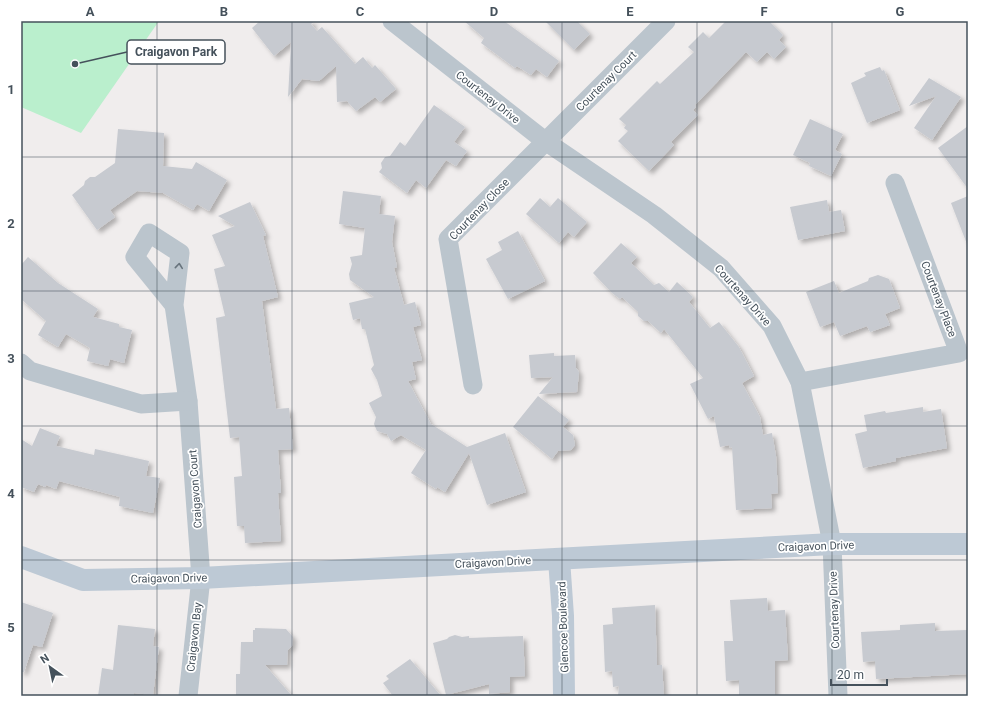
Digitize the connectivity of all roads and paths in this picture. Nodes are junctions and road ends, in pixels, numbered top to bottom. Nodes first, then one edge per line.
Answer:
1 (392, 21) edge
2 (666, 21) edge
3 (545, 141) junction
4 (895, 183) dead end
5 (174, 305) dead end
6 (21, 363) edge
7 (800, 382) junction
8 (472, 385) dead end
9 (188, 401) junction
10 (832, 544) junction
11 (968, 544) edge
12 (21, 558) edge
13 (559, 559) junction
14 (201, 578) junction
15 (188, 696) edge
16 (564, 696) edge
17 (838, 696) edge

1 - 3 street, Courtenay Drive
2 - 3 street, Courtenay Court
3 - 7 street, Courtenay Drive
3 - 8 street, Courtenay Close
4 - 7 street, Courtenay Place
5 - 9 street, Craigavon Court
6 - 9 street
7 - 10 street, Courtenay Drive
9 - 14 street, Craigavon Court
10 - 11 street, Craigavon Drive
10 - 13 street, Craigavon Drive
10 - 17 street, Courtenay Drive
12 - 14 street, Craigavon Drive
13 - 14 street, Craigavon Drive
13 - 16 street, Glencoe Boulevard
14 - 15 street, Craigavon Bay

